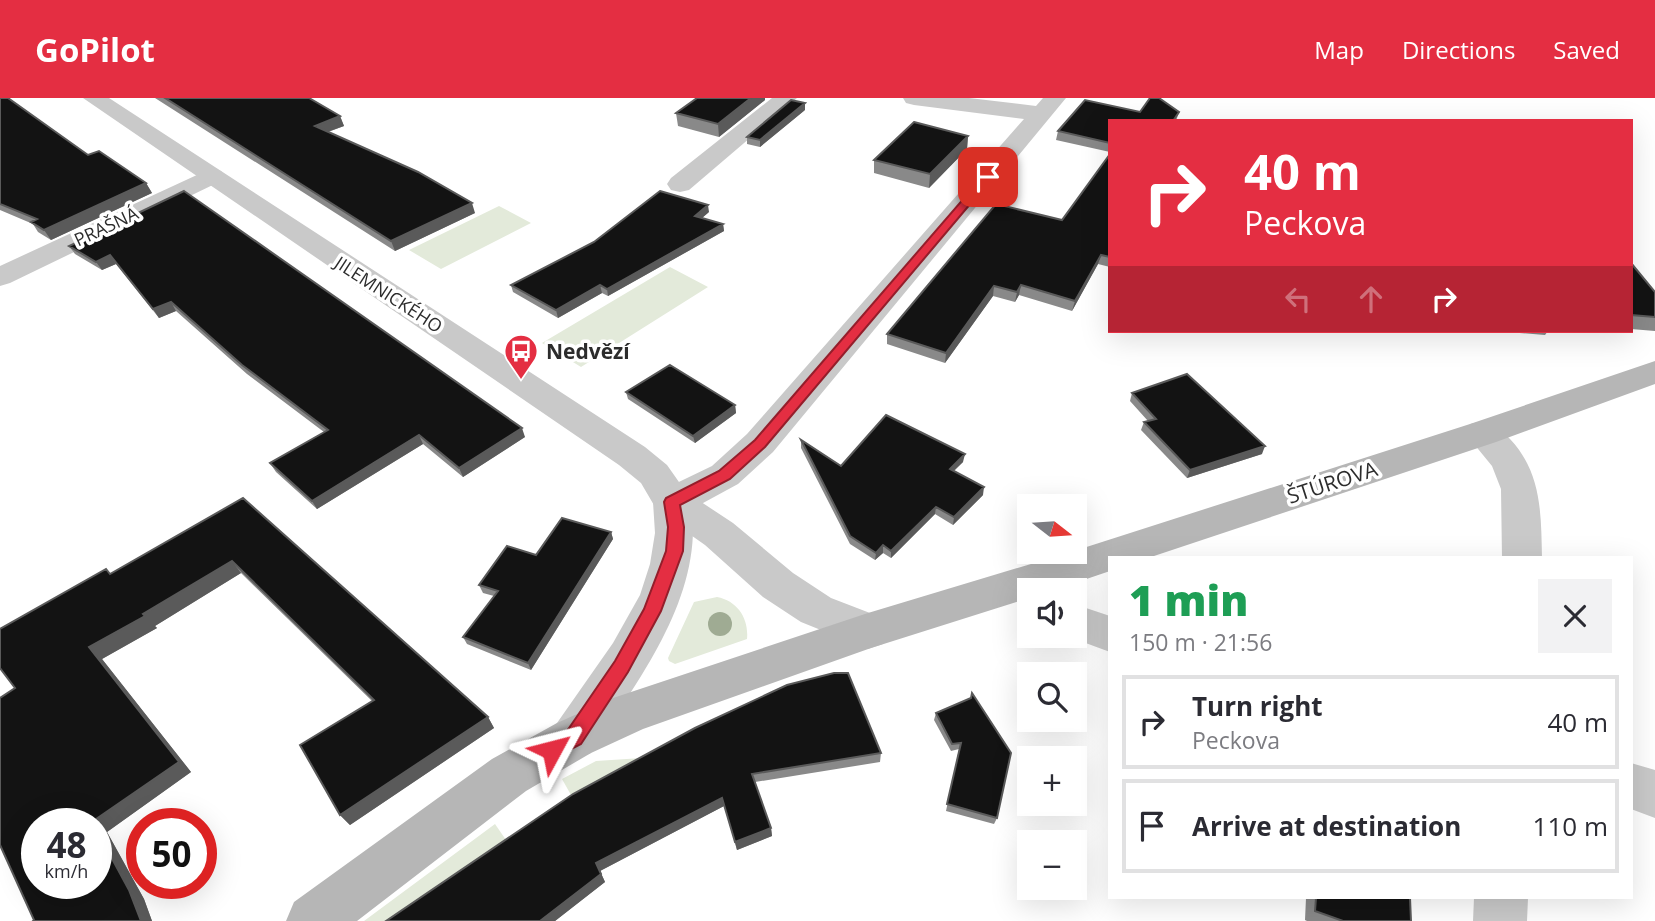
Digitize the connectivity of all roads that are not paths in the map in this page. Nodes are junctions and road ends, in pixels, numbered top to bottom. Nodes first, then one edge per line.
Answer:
1 (94, 98) edge
2 (786, 98) edge
3 (914, 98) edge
4 (1049, 106) edge
5 (212, 176) junction
6 (680, 184) dead end
7 (0, 277) edge
8 (1655, 372) edge
9 (1483, 433) junction
10 (672, 502) junction
11 (1129, 556) edge
12 (1521, 556) edge
13 (1108, 563) edge
14 (1065, 578) edge
15 (1017, 594) edge
16 (1087, 626) edge
17 (867, 631) junction
18 (1108, 633) edge
19 (574, 738) junction
20 (1633, 787) edge
21 (1655, 794) edge
22 (1501, 899) edge
23 (313, 921) edge
24 (1500, 921) edge

1 - 5 street, JILEMNICKÉHO
2 - 6 street
3 - 4 street
4 - 10 street
5 - 7 street, PRAŠNÁ
5 - 10 street, JILEMNICKÉHO
8 - 9 main road, ŠTÚROVA
9 - 11 main road, ŠTÚROVA
9 - 12 street
10 - 17 street, JILEMNICKÉHO
10 - 19 street, JILEMNICKÉHO
13 - 14 main road, ŠTÚROVA
15 - 17 main road, ŠTÚROVA
16 - 18 street
17 - 19 main road, JILEMNICKÉHO
19 - 23 main road, JILEMNICKÉHO
20 - 21 street
22 - 24 street

